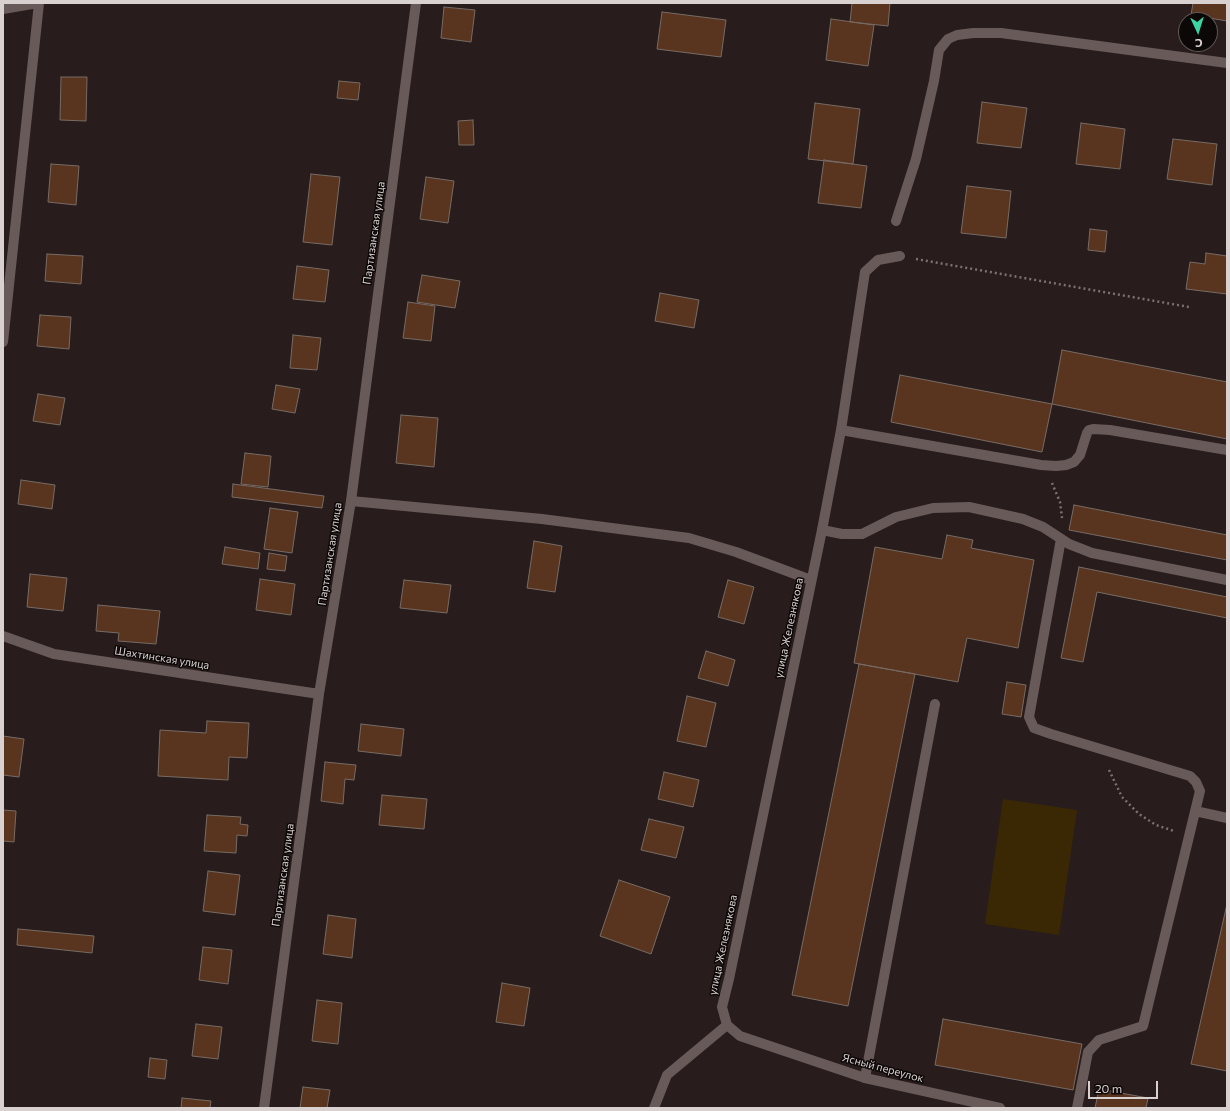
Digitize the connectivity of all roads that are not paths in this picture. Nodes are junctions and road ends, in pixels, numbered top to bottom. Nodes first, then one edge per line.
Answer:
1 (38, 3) edge
2 (416, 3) edge
3 (3, 9) edge
4 (1227, 63) edge
5 (896, 221) dead end
6 (900, 256) road end
7 (3, 342) edge
8 (841, 430) junction
9 (1227, 450) edge
10 (351, 500) junction
11 (822, 530) junction
12 (1061, 539) junction
13 (811, 580) junction
14 (1227, 580) edge
15 (3, 636) edge
16 (319, 694) junction
17 (935, 704) dead end
18 (1195, 811) junction
19 (1227, 818) edge
20 (727, 1025) junction
21 (865, 1078) junction
22 (264, 1108) edge
23 (654, 1108) edge
24 (1000, 1108) edge
25 (1077, 1108) edge

1 - 3 street
1 - 7 street
2 - 10 street, Партизанская улица
4 - 5 street
6 - 8 street, улица Железнякова
8 - 9 street
8 - 11 street, улица Железнякова
10 - 13 street
10 - 16 street, Партизанская улица
11 - 12 street
11 - 13 street, улица Железнякова
12 - 14 street
12 - 18 street
13 - 20 street, улица Железнякова
15 - 16 street, Шахтинская улица
16 - 22 street, Партизанская улица
17 - 21 street
18 - 19 street
18 - 25 street
20 - 21 street, Ясный переулок
20 - 23 street
21 - 24 street, Ясный переулок

